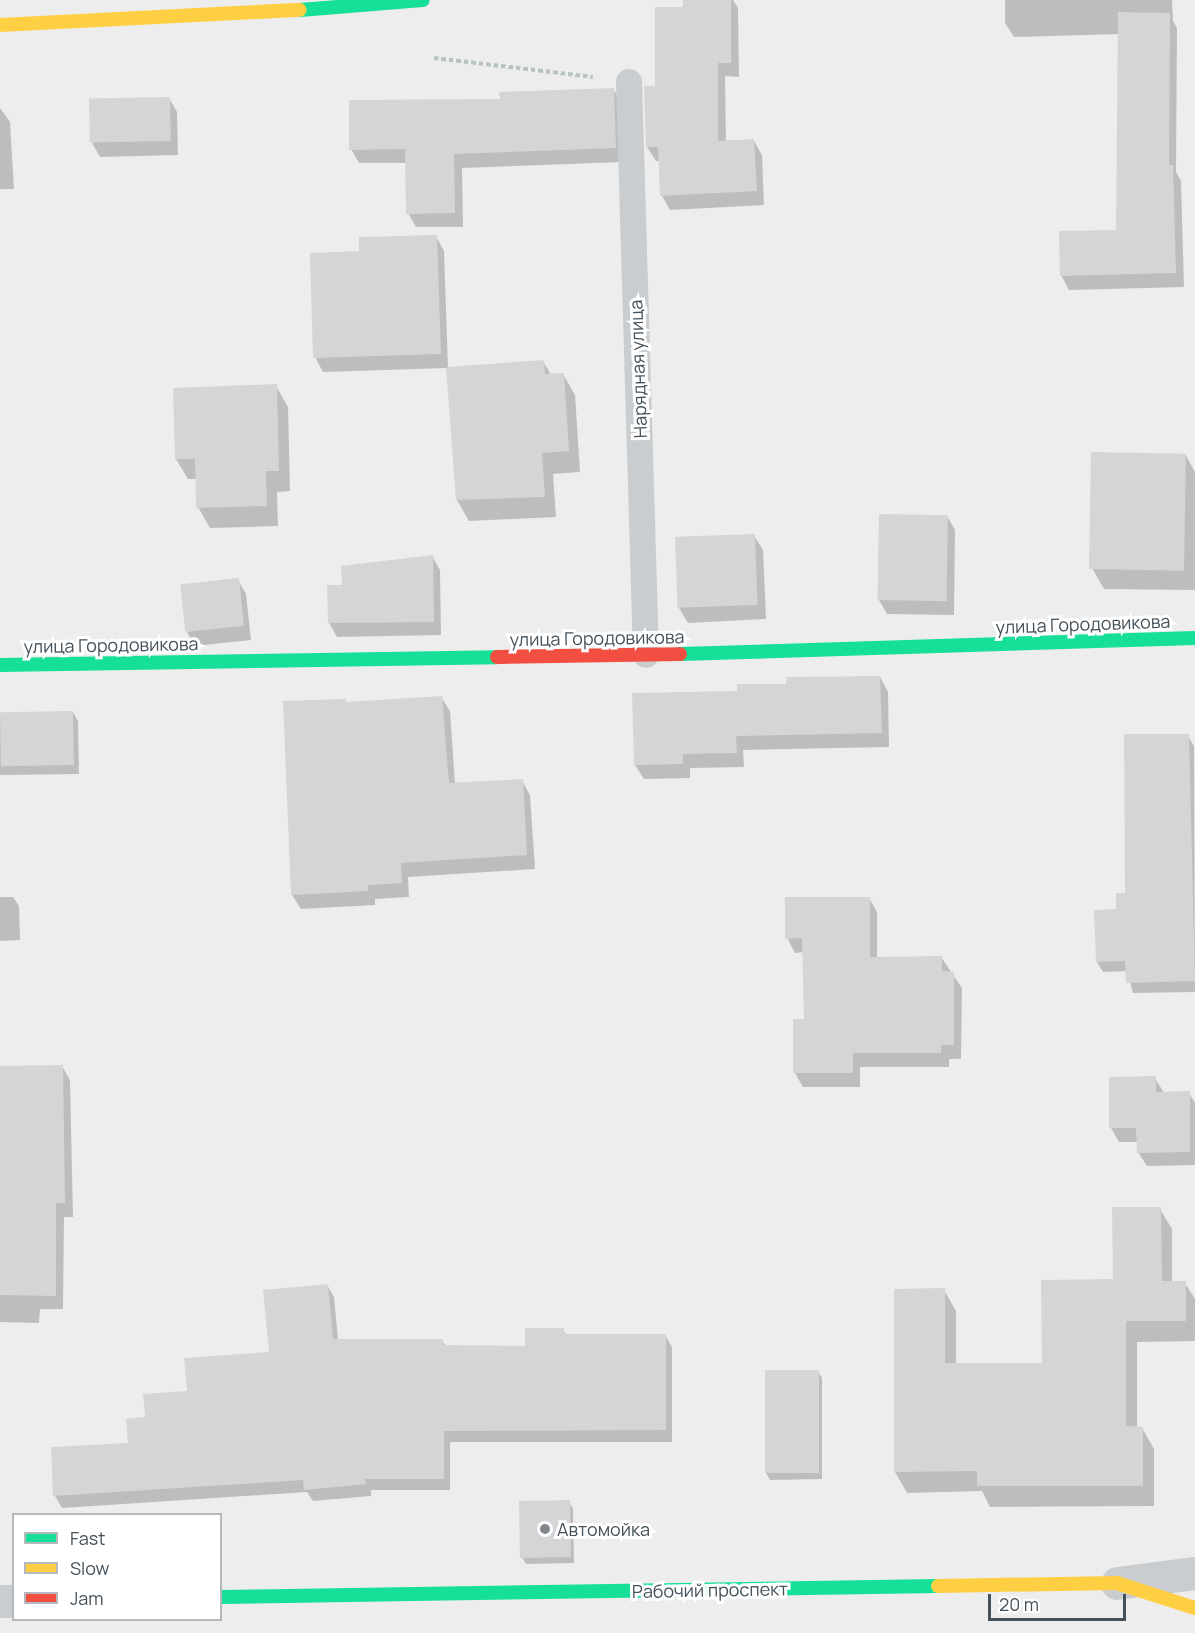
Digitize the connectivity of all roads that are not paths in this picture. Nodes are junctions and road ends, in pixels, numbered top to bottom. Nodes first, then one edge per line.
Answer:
1 (423, 0) edge
2 (0, 25) edge
3 (629, 82) road end
4 (1195, 638) edge
5 (646, 655) junction
6 (0, 665) edge
7 (1195, 1573) edge
8 (1117, 1584) junction
9 (222, 1598) edge
10 (1195, 1608) edge

1 - 2 street
3 - 5 lane, Нарядная улица
4 - 5 street, улица Городовикова
5 - 6 street, улица Городовикова
7 - 8 street
8 - 9 street, Рабочий проспект
8 - 10 street, Рабочий проспект

